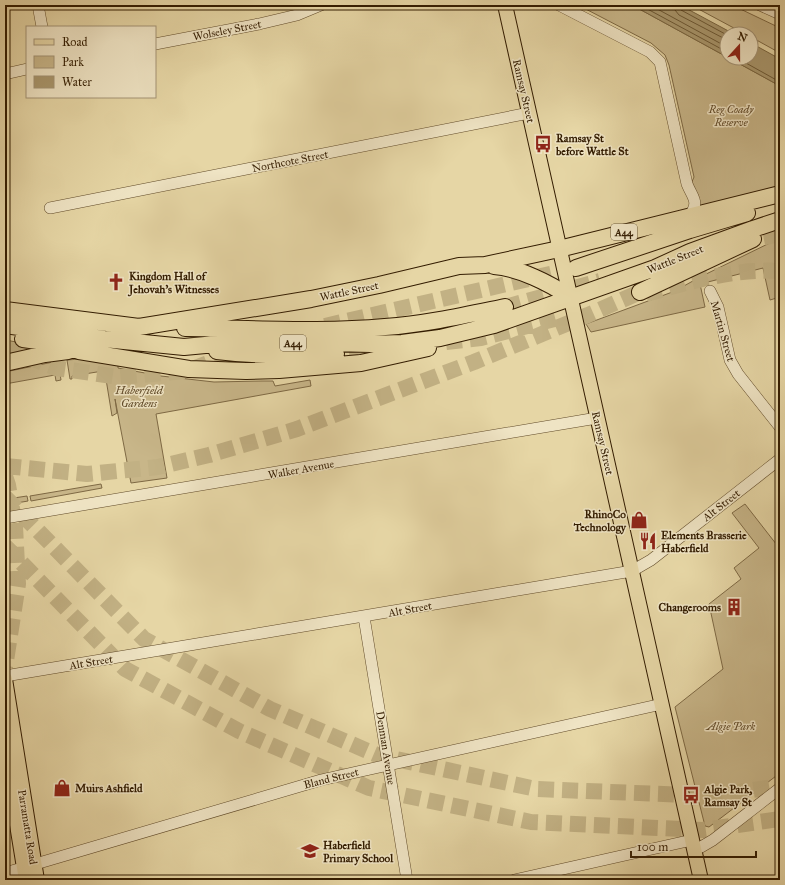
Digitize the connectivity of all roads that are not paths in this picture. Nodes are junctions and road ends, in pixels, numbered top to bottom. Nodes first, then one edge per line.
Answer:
1 (38, 5) edge
2 (322, 5) edge
3 (505, 5) edge
4 (559, 5) edge
5 (760, 5) edge
6 (780, 14) edge
7 (42, 26) edge
8 (156, 44) edge
9 (26, 69) edge
10 (5, 74) edge
11 (528, 113) junction
12 (780, 194) edge
13 (780, 204) edge
14 (50, 208) dead end
15 (689, 217) junction
16 (780, 220) edge
17 (780, 226) edge
18 (559, 249) junction
19 (485, 265) junction
20 (576, 268) tunnel mouth
21 (710, 291) dead end
22 (640, 292) tunnel mouth
23 (570, 297) junction
24 (505, 307) tunnel mouth
25 (5, 310) edge
26 (5, 325) edge
27 (139, 327) junction
28 (484, 328) junction
29 (5, 336) edge
30 (184, 346) junction
31 (79, 351) junction
32 (349, 353) tunnel mouth
33 (5, 363) edge
34 (597, 418) junction
35 (780, 427) edge
36 (780, 459) edge
37 (5, 518) edge
38 (632, 571) junction
39 (364, 617) junction
40 (5, 677) edge
41 (662, 704) junction
42 (5, 751) edge
43 (389, 764) junction
44 (780, 788) edge
45 (693, 844) junction
46 (28, 870) edge
47 (5, 873) edge
48 (37, 880) edge
49 (407, 880) edge
50 (514, 880) edge
51 (701, 880) edge

1 - 7 street
2 - 8 street, Wolseley Street
3 - 11 main road, Ramsay Street
4 - 15 street
5 - 6 street
9 - 10 street
11 - 14 street, Northcote Street
11 - 18 main road, Ramsay Street
12 - 15 highway, A44
13 - 20 highway
15 - 18 highway, Wattle Street / A44
16 - 23 highway, Wattle Street / A44
17 - 22 highway
18 - 19 highway, Wattle Street / A44
18 - 23 main road, Ramsay Street
19 - 23 highway
19 - 27 highway, Wattle Street / A44
21 - 35 street, Martin Street
23 - 28 highway, Wattle Street / A44
23 - 34 main road, Ramsay Street
24 - 27 highway
25 - 27 highway, Wattle Street / A44
26 - 30 highway, Wattle Street / A44
28 - 30 highway, Wattle Street / A44
28 - 31 highway, Wattle Street
29 - 31 highway, Wattle Street
30 - 32 highway
31 - 33 highway
34 - 37 street, Walker Avenue
34 - 38 main road, Ramsay Street
36 - 38 street, Alt Street
38 - 39 street, Alt Street
38 - 41 main road, Ramsay Street
39 - 40 street, Alt Street
39 - 43 street, Denman Avenue
40 - 46 main road, Parramatta Road
41 - 43 street, Bland Street
41 - 45 main road, Ramsay Street
42 - 46 main road, Parramatta Road
43 - 46 street, Bland Street
43 - 49 street, Denman Avenue
44 - 45 street
45 - 50 street
45 - 51 main road, Ramsay Street
46 - 47 street, Bland Street
46 - 48 main road, Parramatta Road

